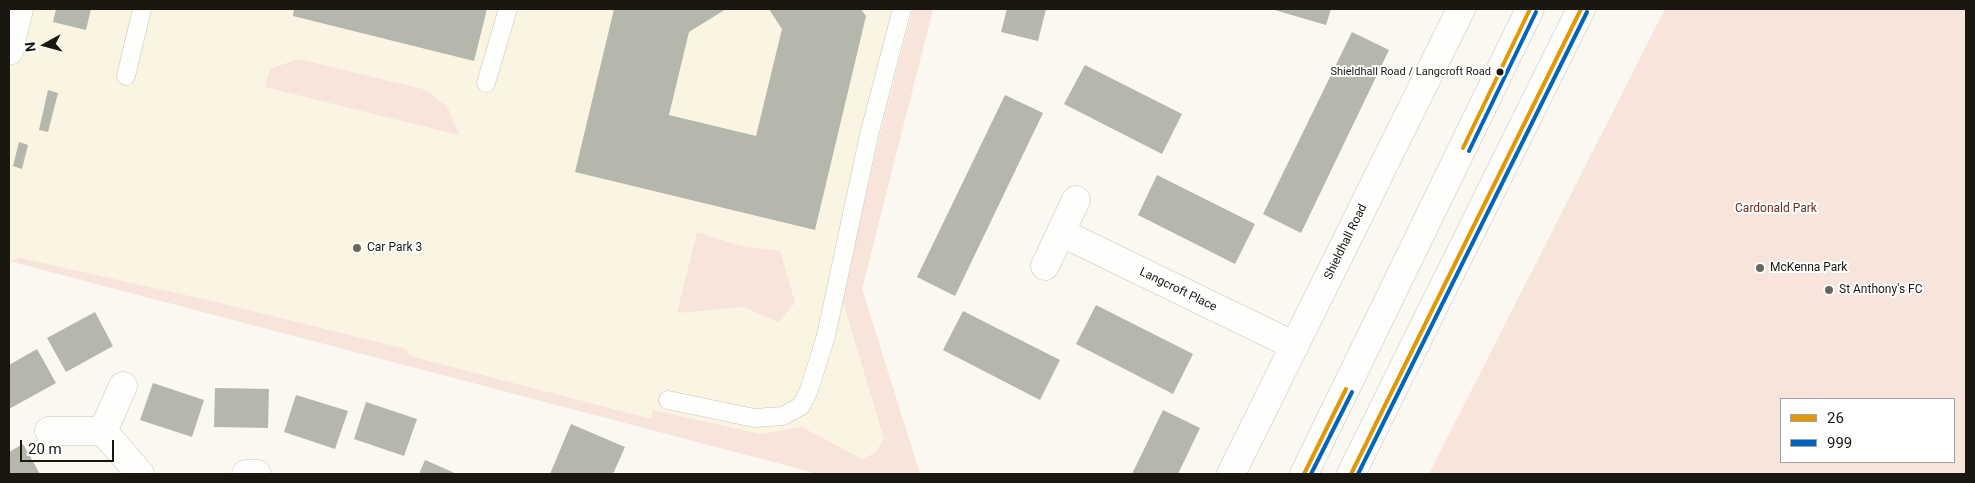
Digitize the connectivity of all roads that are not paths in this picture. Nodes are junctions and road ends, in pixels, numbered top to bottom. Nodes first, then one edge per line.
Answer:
1 (19, 9) edge
2 (142, 9) edge
3 (902, 9) edge
4 (1461, 9) edge
5 (1530, 9) edge
6 (1581, 9) edge
7 (510, 10) edge
8 (9, 51) edge
9 (126, 76) dead end
10 (486, 82) dead end
11 (1076, 200) dead end
12 (1062, 233) junction
13 (1045, 266) dead end
14 (1295, 346) junction
15 (122, 386) dead end
16 (668, 400) dead end
17 (49, 431) dead end
18 (103, 431) junction
19 (140, 474) edge
20 (246, 474) edge
21 (257, 474) edge
22 (1231, 474) edge
23 (1304, 474) edge
24 (1351, 474) edge

1 - 8 street
2 - 9 lane
3 - 16 lane
4 - 14 street, Shieldhall Road
5 - 23 street
6 - 24 street
7 - 10 lane
11 - 12 street
12 - 13 street
12 - 14 street, Langcroft Place
14 - 22 street, Shieldhall Road
15 - 18 street
17 - 18 street
18 - 19 street
20 - 21 street

